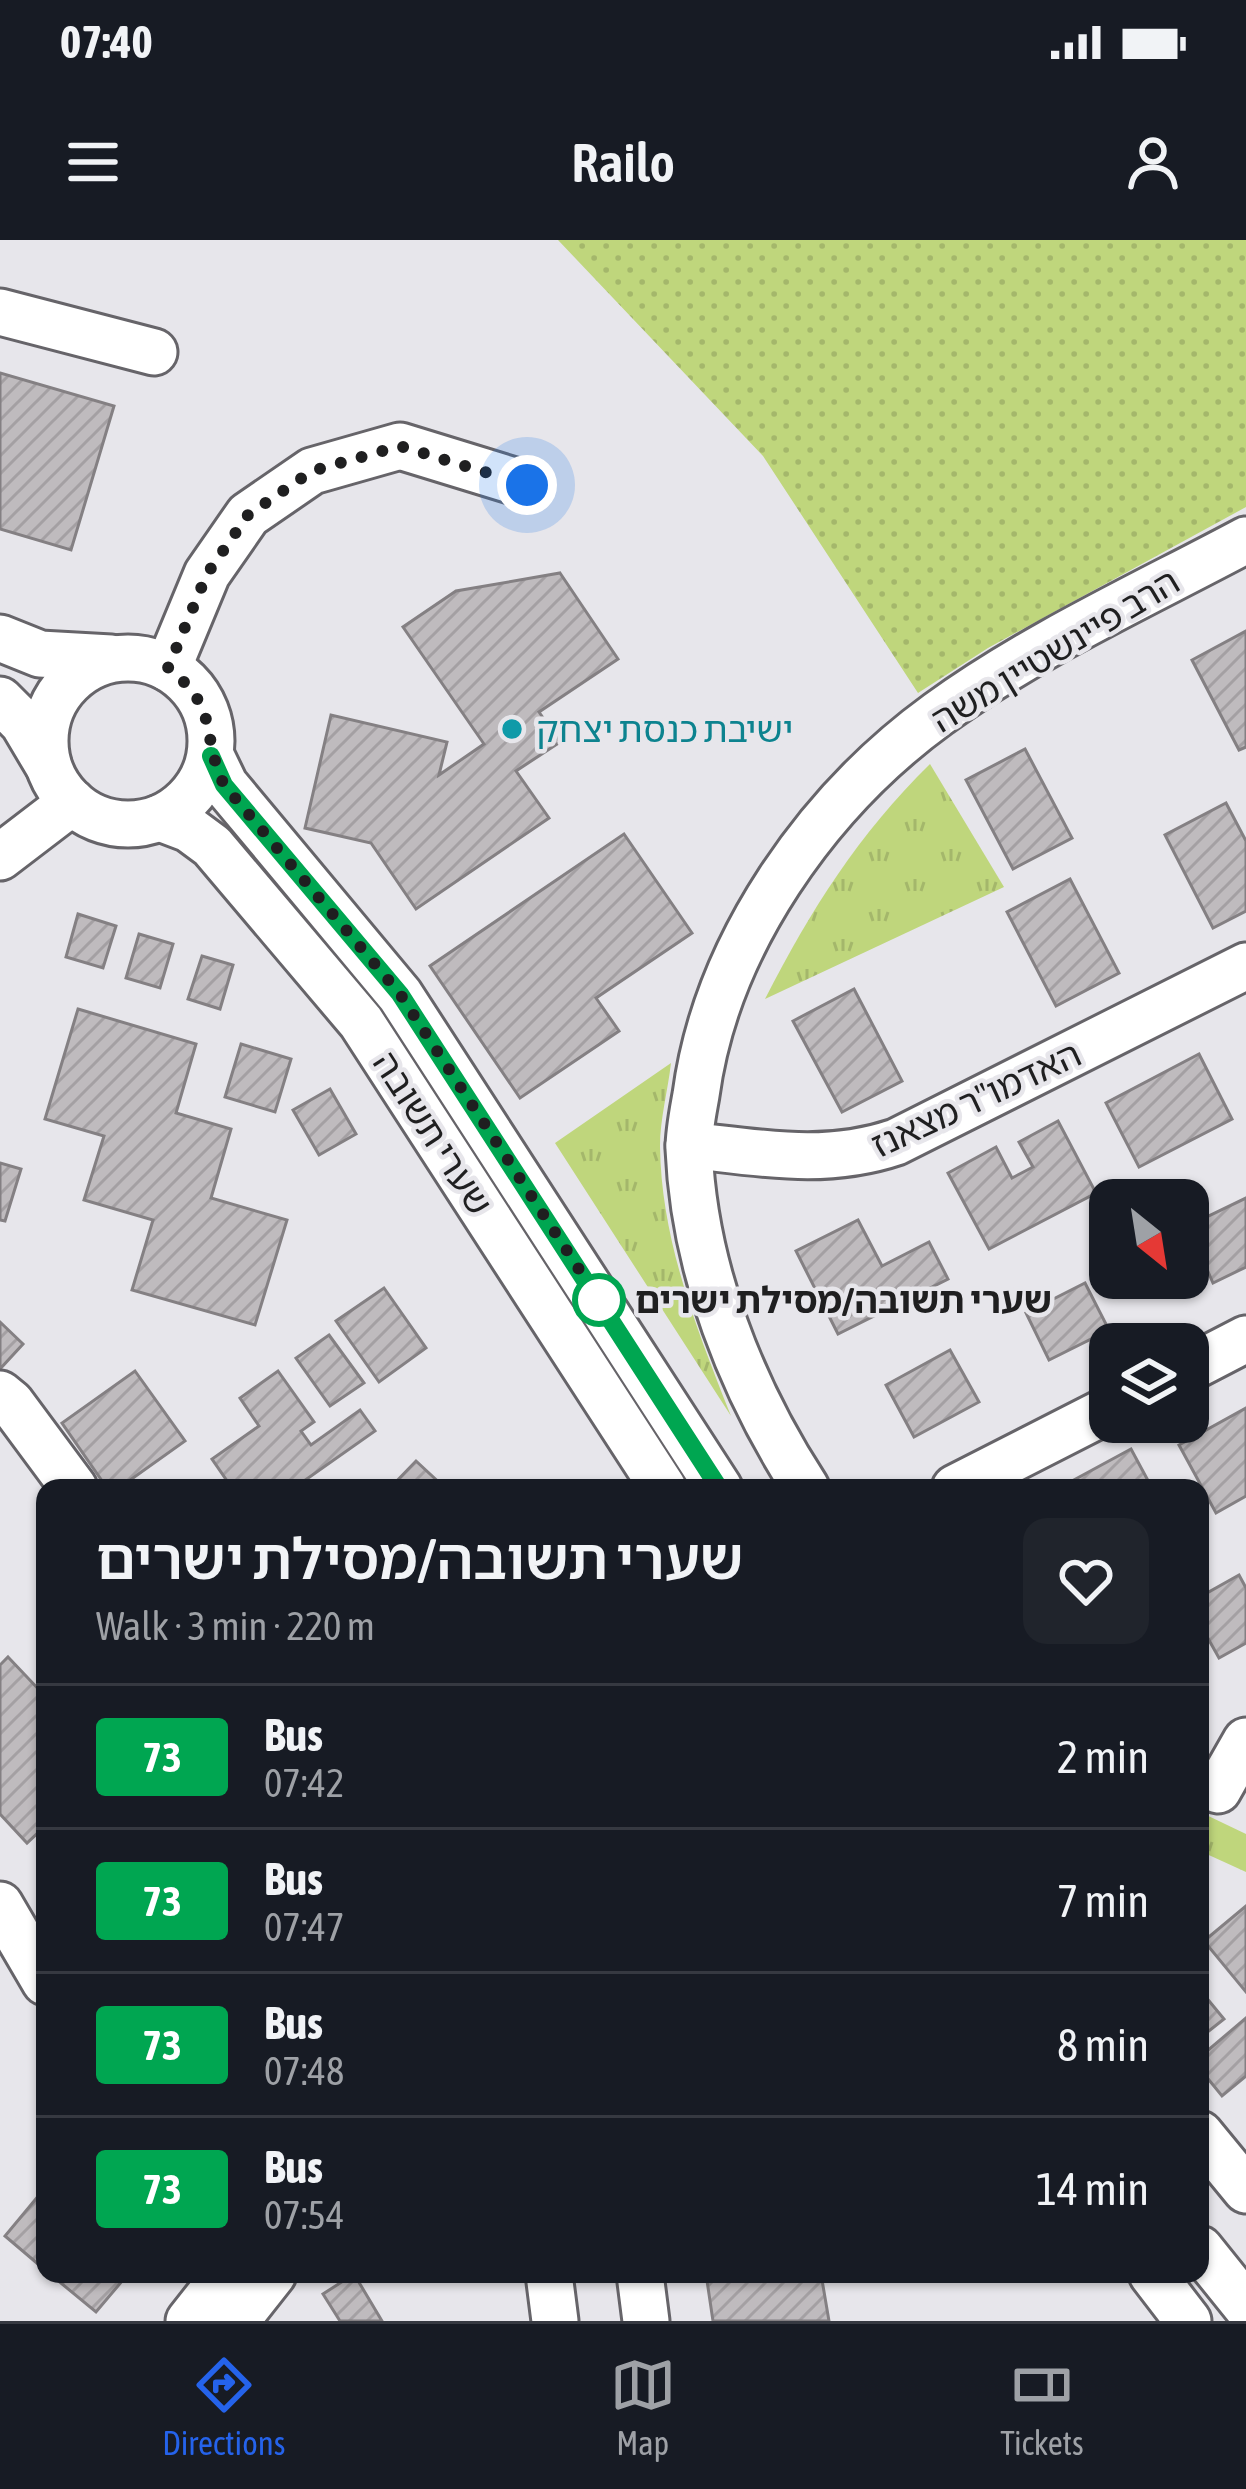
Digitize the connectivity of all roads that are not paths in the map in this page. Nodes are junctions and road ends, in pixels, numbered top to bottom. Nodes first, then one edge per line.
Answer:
1 (0, 312) edge
2 (154, 352) dead end
3 (527, 485) dead end
4 (1246, 540) edge
5 (0, 638) edge
6 (120, 659) junction
7 (168, 668) junction
8 (0, 700) edge
9 (211, 756) junction
10 (60, 784) junction
11 (160, 818) junction
12 (0, 857) edge
13 (1246, 966) edge
14 (689, 1145) junction
15 (1246, 1339) edge
16 (1209, 1358) edge
17 (0, 1394) edge
18 (1089, 1419) edge
19 (67, 1479) edge
20 (657, 1479) edge
21 (713, 1479) edge
22 (801, 1479) edge
23 (972, 1479) edge
24 (1246, 1741) edge
25 (1222, 1791) edge
26 (0, 1906) edge
27 (36, 1967) edge
28 (1209, 2145) edge
29 (1246, 2190) edge
30 (1209, 2259) edge
31 (219, 2283) edge
32 (266, 2283) edge
33 (550, 2283) edge
34 (641, 2283) edge
35 (1159, 2283) edge
36 (1246, 2306) edge
37 (190, 2321) edge
38 (236, 2321) edge
39 (555, 2321) edge
40 (646, 2321) edge
41 (1188, 2321) edge

1 - 2 street
3 - 7 street
4 - 14 street, הרב פיינשטיין משה
5 - 6 street
6 - 7 street
6 - 10 street
7 - 9 street
8 - 10 street
9 - 11 street
9 - 21 street, שערי תשובה
10 - 11 street
10 - 12 street
11 - 20 street, שערי תשובה
13 - 14 street, האדמו"ר מצאנז
14 - 22 street, הרב פיינשטיין משה
15 - 16 street
17 - 19 street
18 - 23 street
24 - 25 street
26 - 27 street
28 - 29 street
30 - 36 street
31 - 37 street
32 - 38 street
33 - 39 street
34 - 40 street
35 - 41 street

